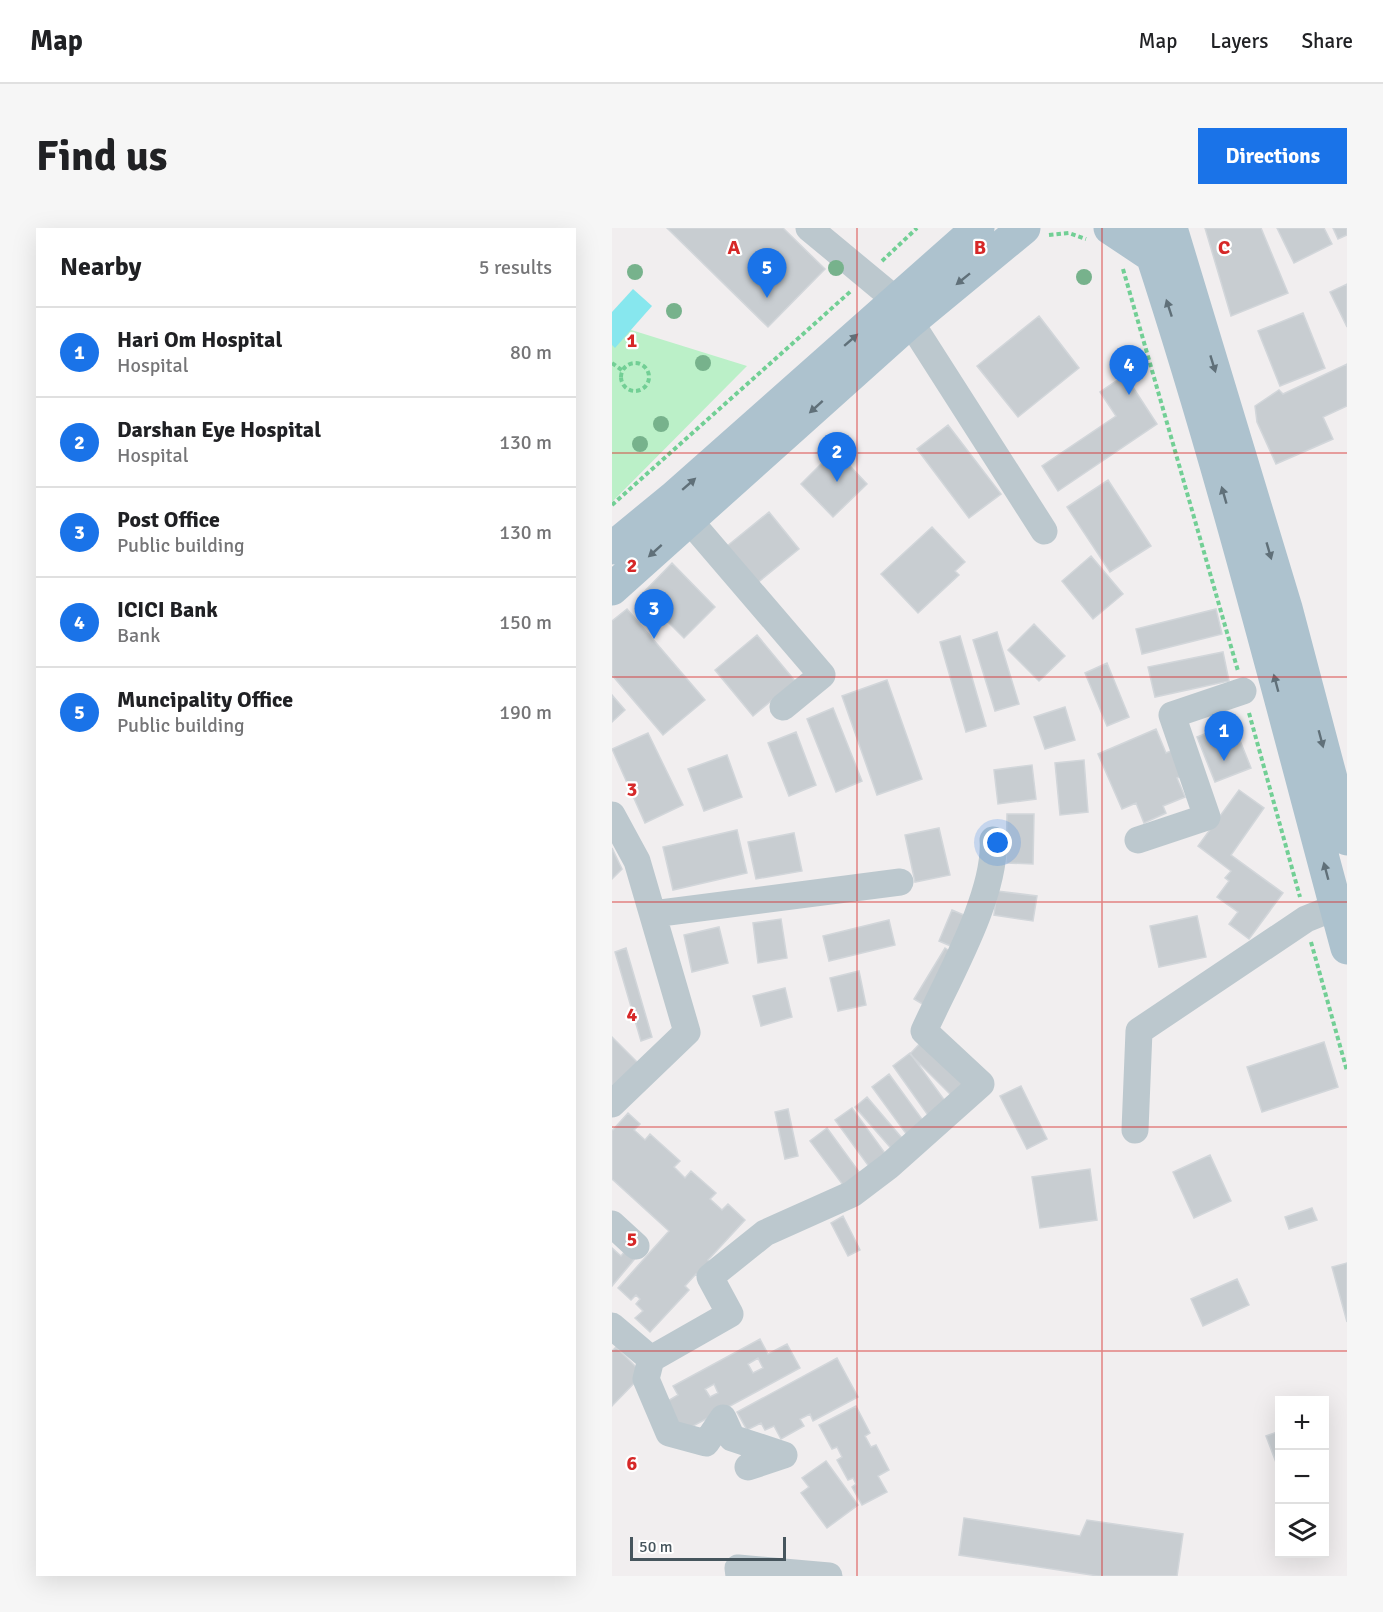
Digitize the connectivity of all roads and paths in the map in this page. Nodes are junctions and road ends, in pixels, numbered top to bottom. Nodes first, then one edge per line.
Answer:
1 (809, 228) edge
2 (916, 228) edge
3 (978, 228) edge
4 (1032, 232) edge
5 (1100, 234) edge
6 (1156, 240) edge
7 (867, 276) junction
8 (903, 311) junction
9 (612, 363) edge
10 (622, 371) junction
11 (612, 505) edge
12 (689, 519) junction
13 (1044, 531) dead end
14 (612, 548) edge
15 (612, 589) edge
16 (1243, 691) junction
17 (783, 707) dead end
18 (612, 814) edge
19 (1347, 839) edge
20 (993, 840) dead end
21 (1138, 840) dead end
22 (900, 882) dead end
23 (1341, 906) edge
24 (653, 914) junction
25 (1306, 919) junction
26 (1347, 948) edge
27 (1347, 1071) edge
28 (612, 1104) edge
29 (1135, 1130) dead end
30 (612, 1224) edge
31 (636, 1246) dead end
32 (612, 1326) edge
33 (651, 1359) junction
34 (748, 1467) dead end
35 (739, 1576) edge
36 (829, 1576) edge

1 - 7 street
2 - 7 path
3 - 8 main road
4 - 5 path
4 -> 8 main road
5 - 6 main road
6 - 16 path
6 -> 19 main road
23 -> 6 main road
7 - 8 street
7 - 11 path
8 -> 12 main road
8 - 13 street
14 -> 8 main road
9 - 10 path
10 - 10 path
12 -> 15 main road
12 - 17 street
16 - 21 street
16 - 25 path
18 - 24 street
20 - 33 street
22 - 24 street
23 - 25 street
23 - 26 main road
24 - 28 street
25 - 27 path
25 - 29 street
30 - 31 street
32 - 33 street
33 - 34 street
35 - 36 street

